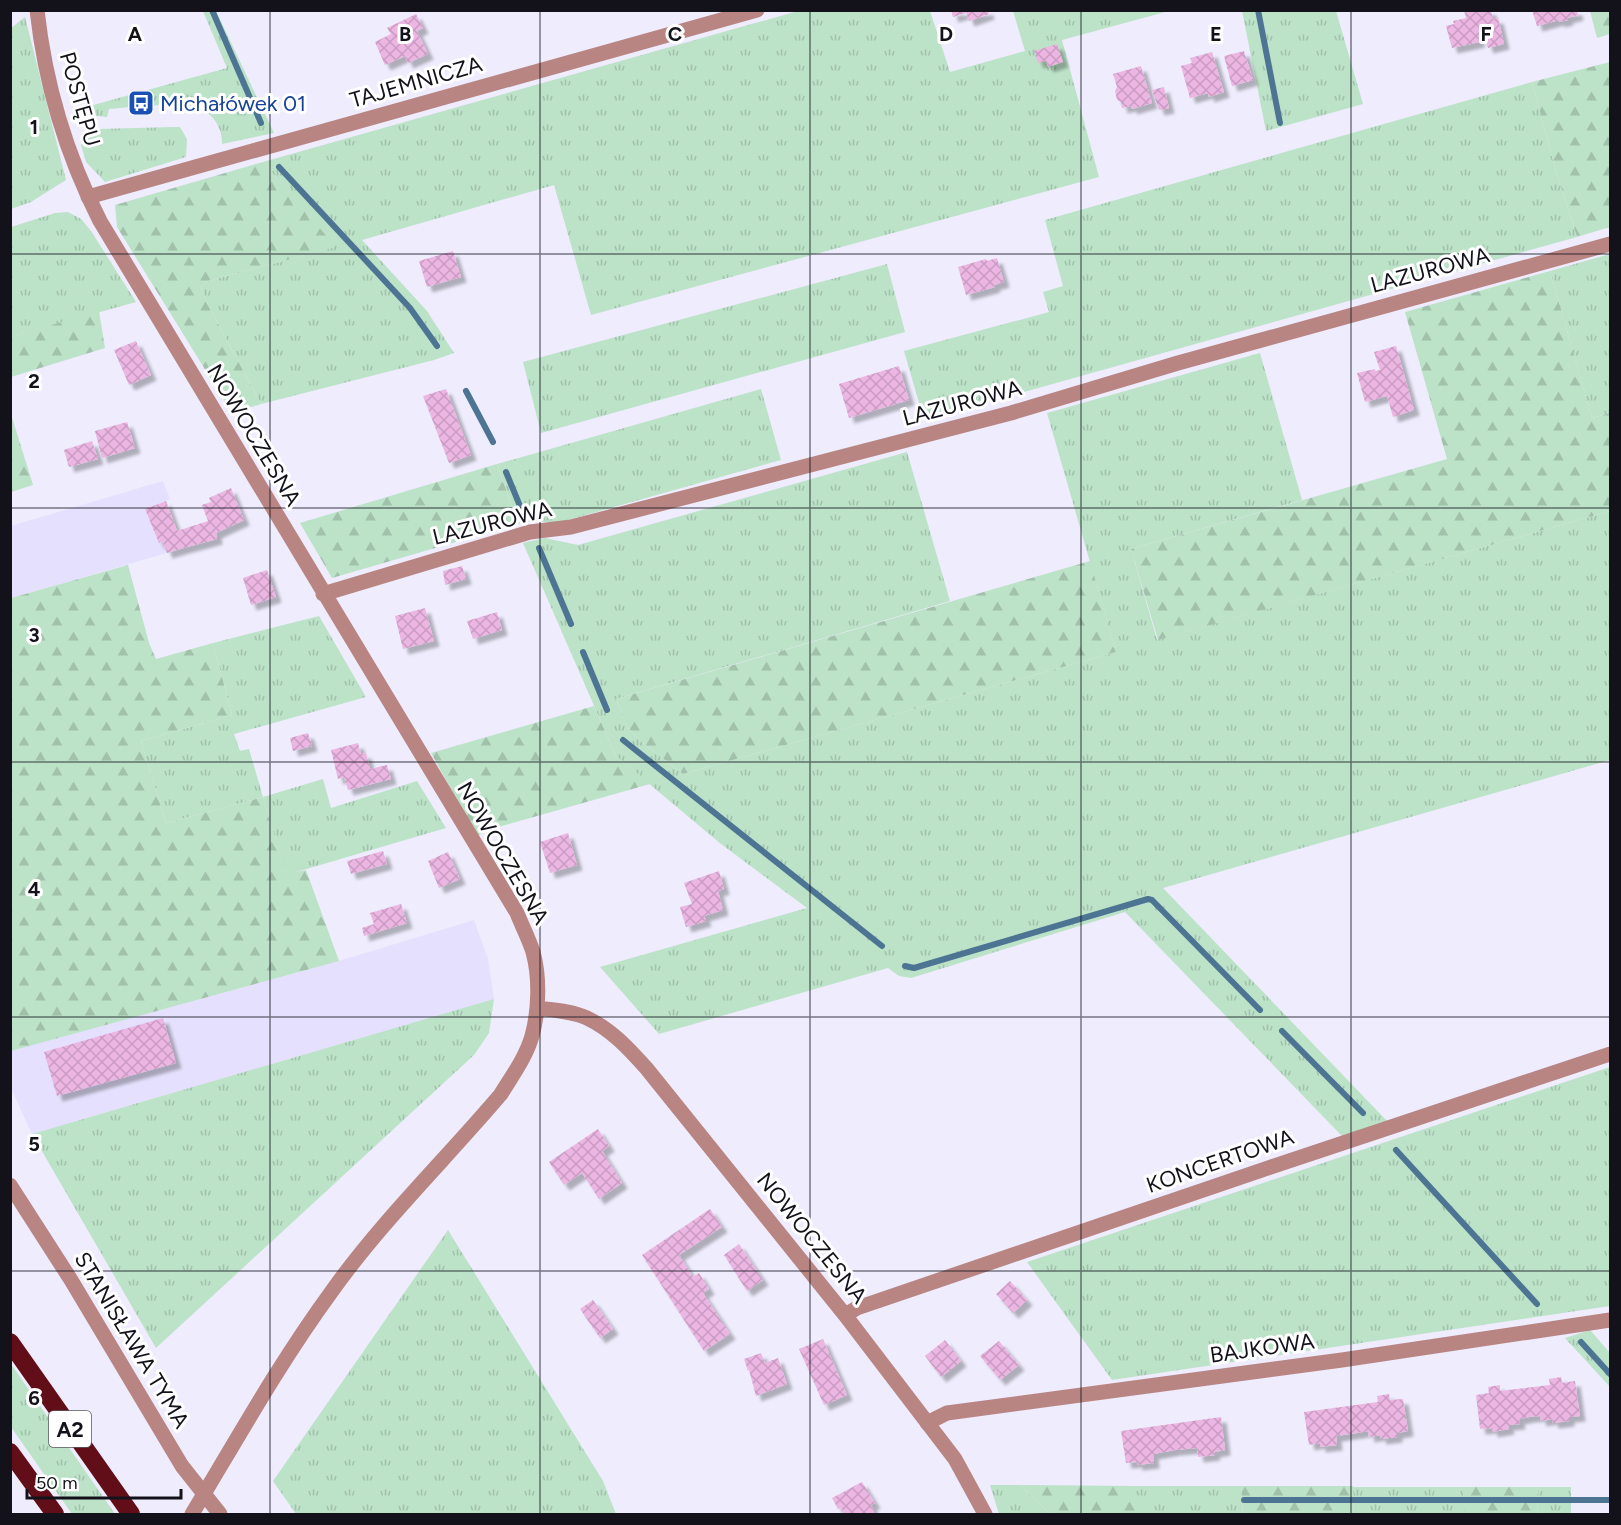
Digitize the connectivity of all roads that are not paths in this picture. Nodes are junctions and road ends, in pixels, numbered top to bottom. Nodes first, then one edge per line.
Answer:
1 (37, 10) edge
2 (757, 10) edge
3 (88, 197) junction
4 (1611, 243) edge
5 (323, 594) junction
6 (537, 1008) junction
7 (1611, 1054) edge
8 (10, 1185) edge
9 (845, 1315) junction
10 (1608, 1323) edge
11 (10, 1342) edge
12 (927, 1423) junction
13 (10, 1452) edge
14 (55, 1515) edge
15 (131, 1515) edge
16 (192, 1515) edge
17 (220, 1515) edge
18 (985, 1515) edge

1 - 3 street, POSTĘPU
2 - 3 street, TAJEMNICZA
3 - 5 street, NOWOCZESNA
4 - 5 street, LAZUROWA
5 - 6 street, NOWOCZESNA
6 - 9 street, NOWOCZESNA
6 - 16 street
7 - 9 street, KONCERTOWA
8 - 17 street, STANISŁAWA TYMA
9 - 12 street, NOWOCZESNA
10 - 12 street, BAJKOWA
11 - 15 highway, A2
12 - 18 street, NOWOCZESNA
13 - 14 highway

